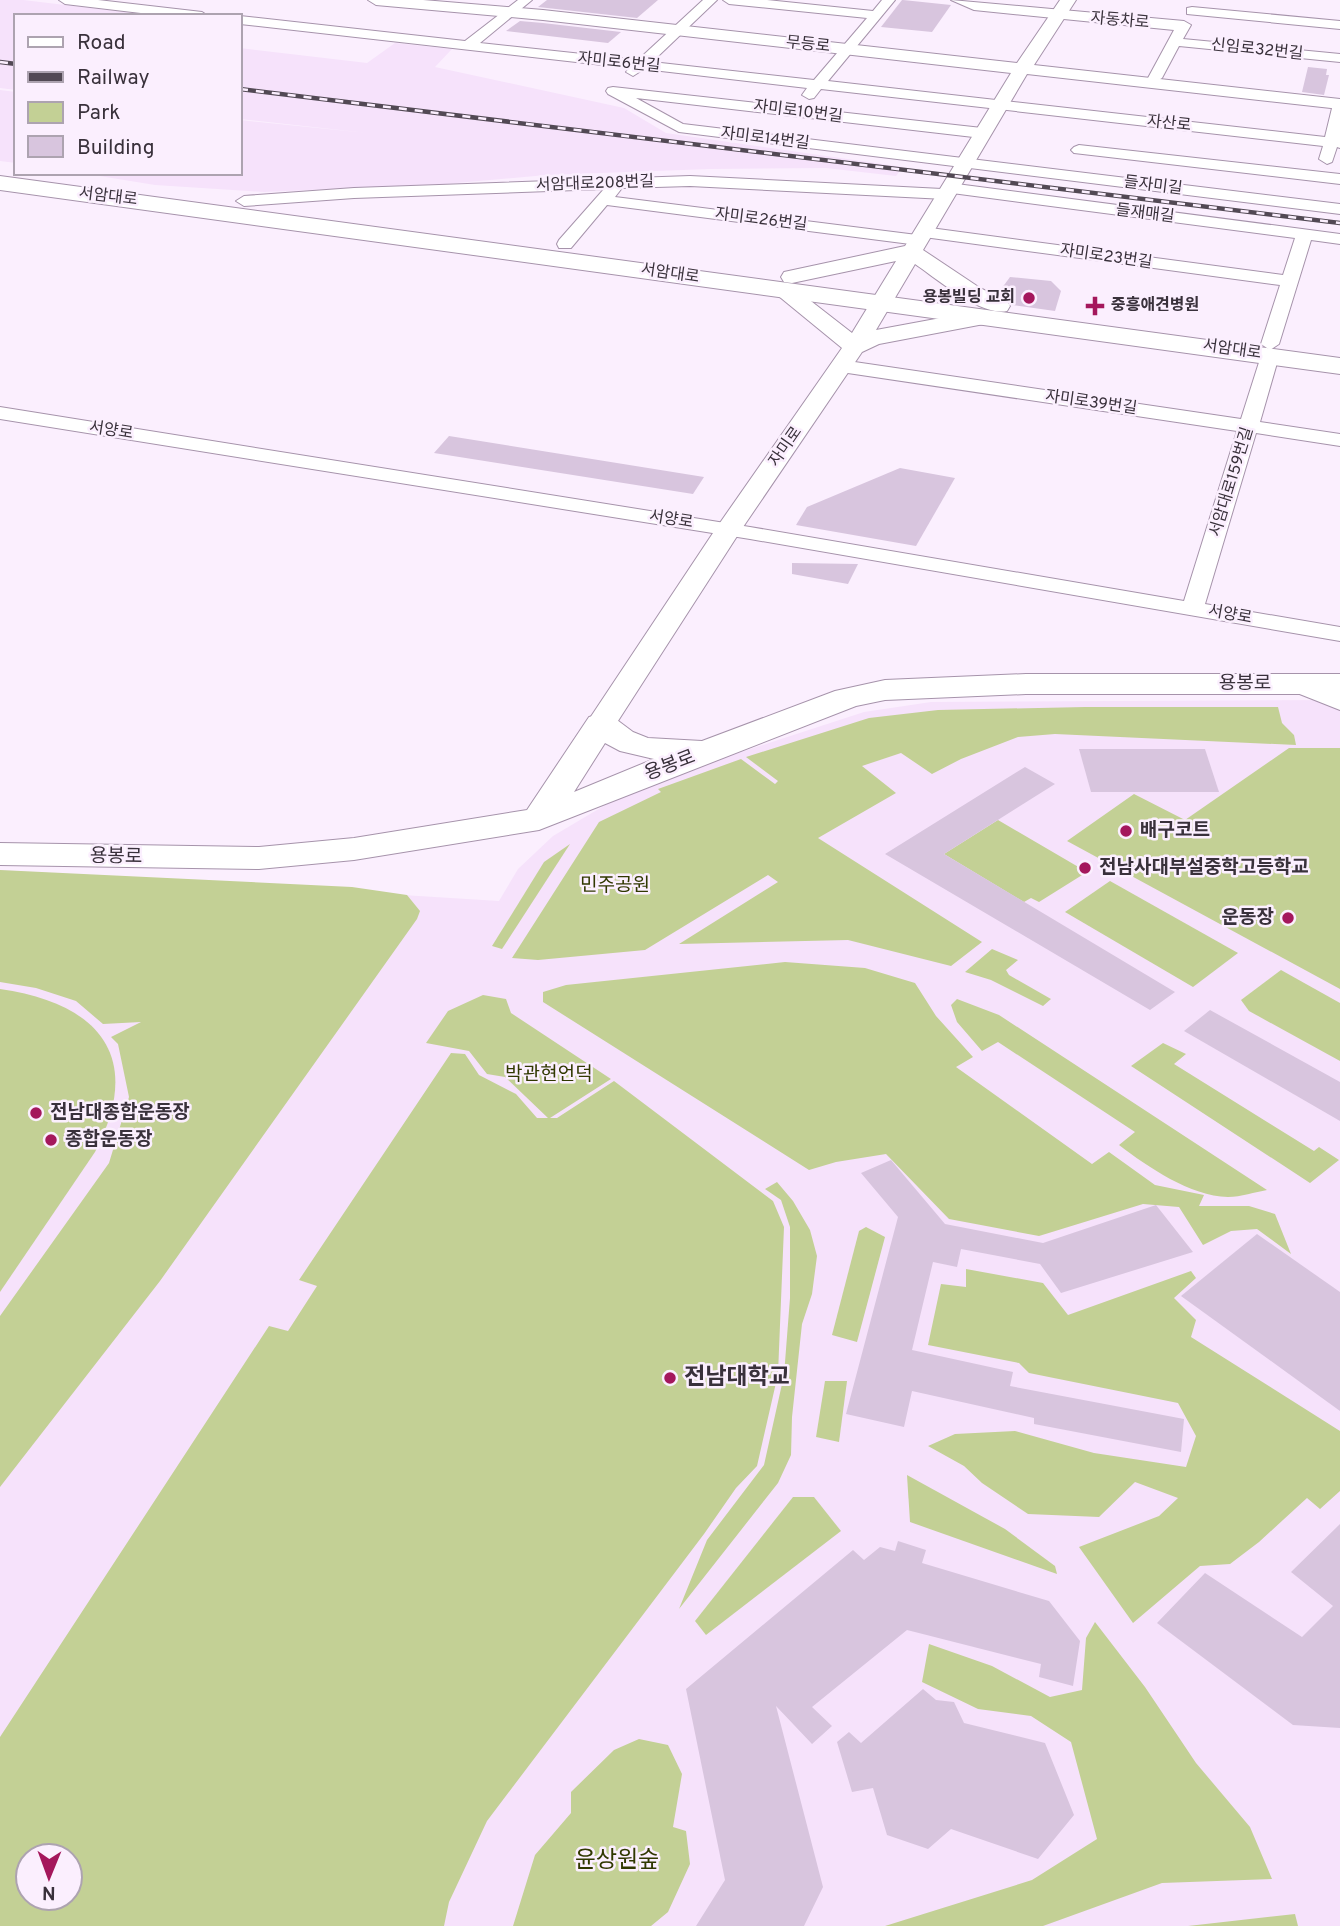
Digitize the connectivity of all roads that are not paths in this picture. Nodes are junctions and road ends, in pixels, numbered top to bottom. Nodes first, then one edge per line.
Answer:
1 (65, 0) edge
2 (376, 0) edge
3 (444, 0) edge
4 (710, 0) edge
5 (729, 0) edge
6 (890, 0) edge
7 (957, 0) edge
8 (964, 0) edge
9 (1068, 0) edge
10 (790, 3) edge
11 (1194, 5) edge
12 (517, 7) edge
13 (185, 14) edge
14 (876, 15) junction
15 (1058, 15) junction
16 (242, 20) edge
17 (1340, 25) edge
18 (1183, 27) junction
19 (678, 31) junction
20 (1043, 37) junction
21 (1174, 42) junction
22 (467, 46) junction
23 (848, 49) junction
24 (915, 56) junction
25 (1340, 58) edge
26 (641, 65) junction
27 (1021, 68) junction
28 (1101, 75) junction
29 (1155, 78) junction
30 (817, 85) junction
31 (613, 91) junction
32 (1340, 96) edge
33 (1000, 103) junction
34 (1340, 104) edge
35 (795, 112) junction
36 (982, 133) junction
37 (771, 139) junction
38 (1336, 143) edge
39 (1079, 150) dead end
40 (965, 164) junction
41 (47, 175) edge
42 (1322, 177) junction
43 (1340, 179) edge
44 (0, 183) edge
45 (618, 184) junction
46 (947, 191) junction
47 (604, 200) junction
48 (244, 201) junction
49 (1315, 206) junction
50 (1340, 209) edge
51 (1305, 234) junction
52 (1340, 239) edge
53 (917, 241) junction
54 (565, 244) junction
55 (1290, 281) junction
56 (787, 283) junction
57 (884, 297) junction
58 (992, 311) junction
59 (1270, 350) junction
60 (1340, 354) edge
61 (847, 357) junction
62 (1340, 366) edge
63 (0, 413) edge
64 (1249, 426) junction
65 (1340, 440) edge
66 (728, 530) junction
67 (1193, 608) junction
68 (1340, 634) edge
69 (1295, 684) junction
70 (1340, 684) edge
71 (1340, 703) edge
72 (601, 724) junction
73 (722, 746) junction
74 (539, 819) junction
75 (0, 854) edge

1 - 13 street
2 - 12 street, 무등로
3 - 12 street, 무등로
4 - 19 street
5 - 10 street
6 - 14 street
7 - 8 street
8 - 15 street
9 - 15 street, 자동차로
10 - 14 street
11 - 17 street
11 - 18 street
12 - 19 street, 무등로
12 - 22 street
14 - 23 street
15 - 18 street, 자동차로
15 - 20 street, 자동차로
16 - 22 street, 자미로6번길
18 - 21 street
19 - 23 street, 무등로
19 - 26 street
20 - 24 street
20 - 27 street, 자동차로
20 - 28 street
21 - 25 street, 신임로32번길
21 - 29 street
22 - 26 street, 자미로6번길
23 - 24 street, 무등로
23 - 30 street
24 - 27 street, 무등로
24 - 33 street
26 - 30 street, 자미로6번길
26 - 31 street
27 - 28 street, 무등로
27 - 33 street, 자미로
28 - 29 street, 무등로
28 - 33 street
28 - 34 street, 무등로
29 - 32 street, 무등로
30 - 33 street, 자미로6번길
30 - 35 street
31 - 35 street, 자미로10번길
31 - 37 street, 자미로14번길
33 - 36 street, 자미로
33 - 38 street, 자산로
34 - 38 street, 무등로
35 - 36 street, 자미로10번길
35 - 37 street
36 - 40 street, 자미로
37 - 40 street, 자미로14번길
38 - 42 street, 무등로
39 - 42 street
40 - 46 street, 자미로
40 - 49 street, 들자미길
41 - 48 main road, 서암대로
42 - 43 street
42 - 49 street, 무등로
44 - 56 main road, 서암대로
45 - 46 street, 서암대로208번길
45 - 47 street
45 - 48 street, 서암대로208번길
46 - 51 street, 들재매길
46 - 53 street, 자미로
47 - 53 street, 자미로26번길
47 - 54 street
48 - 54 main road, 서암대로
49 - 50 street, 들자미길
51 - 52 street, 들재매길
51 - 55 street, 서암대로159번길
53 - 55 street, 자미로23번길
53 - 56 street
53 - 57 street, 자미로
53 - 58 street
54 - 56 main road, 서암대로
55 - 59 street, 서암대로159번길
56 - 57 main road, 서암대로
56 - 61 street
57 - 58 main road, 서암대로
57 - 61 street, 자미로
58 - 59 main road, 서암대로
58 - 61 street
59 - 60 main road, 서암대로
59 - 62 main road, 서암대로
59 - 64 street, 서암대로159번길
61 - 64 street, 자미로39번길
61 - 66 street, 자미로
63 - 66 street, 서양로
64 - 65 street, 자미로39번길
64 - 67 street, 서암대로159번길
66 - 67 street, 서양로
66 - 72 street, 자미로
67 - 68 street, 서양로
69 - 70 main road, 용봉로
69 - 71 street
69 - 73 main road, 용봉로
72 - 73 main road
72 - 74 main road, 자미로
73 - 74 main road, 용봉로
74 - 75 main road, 용봉로

